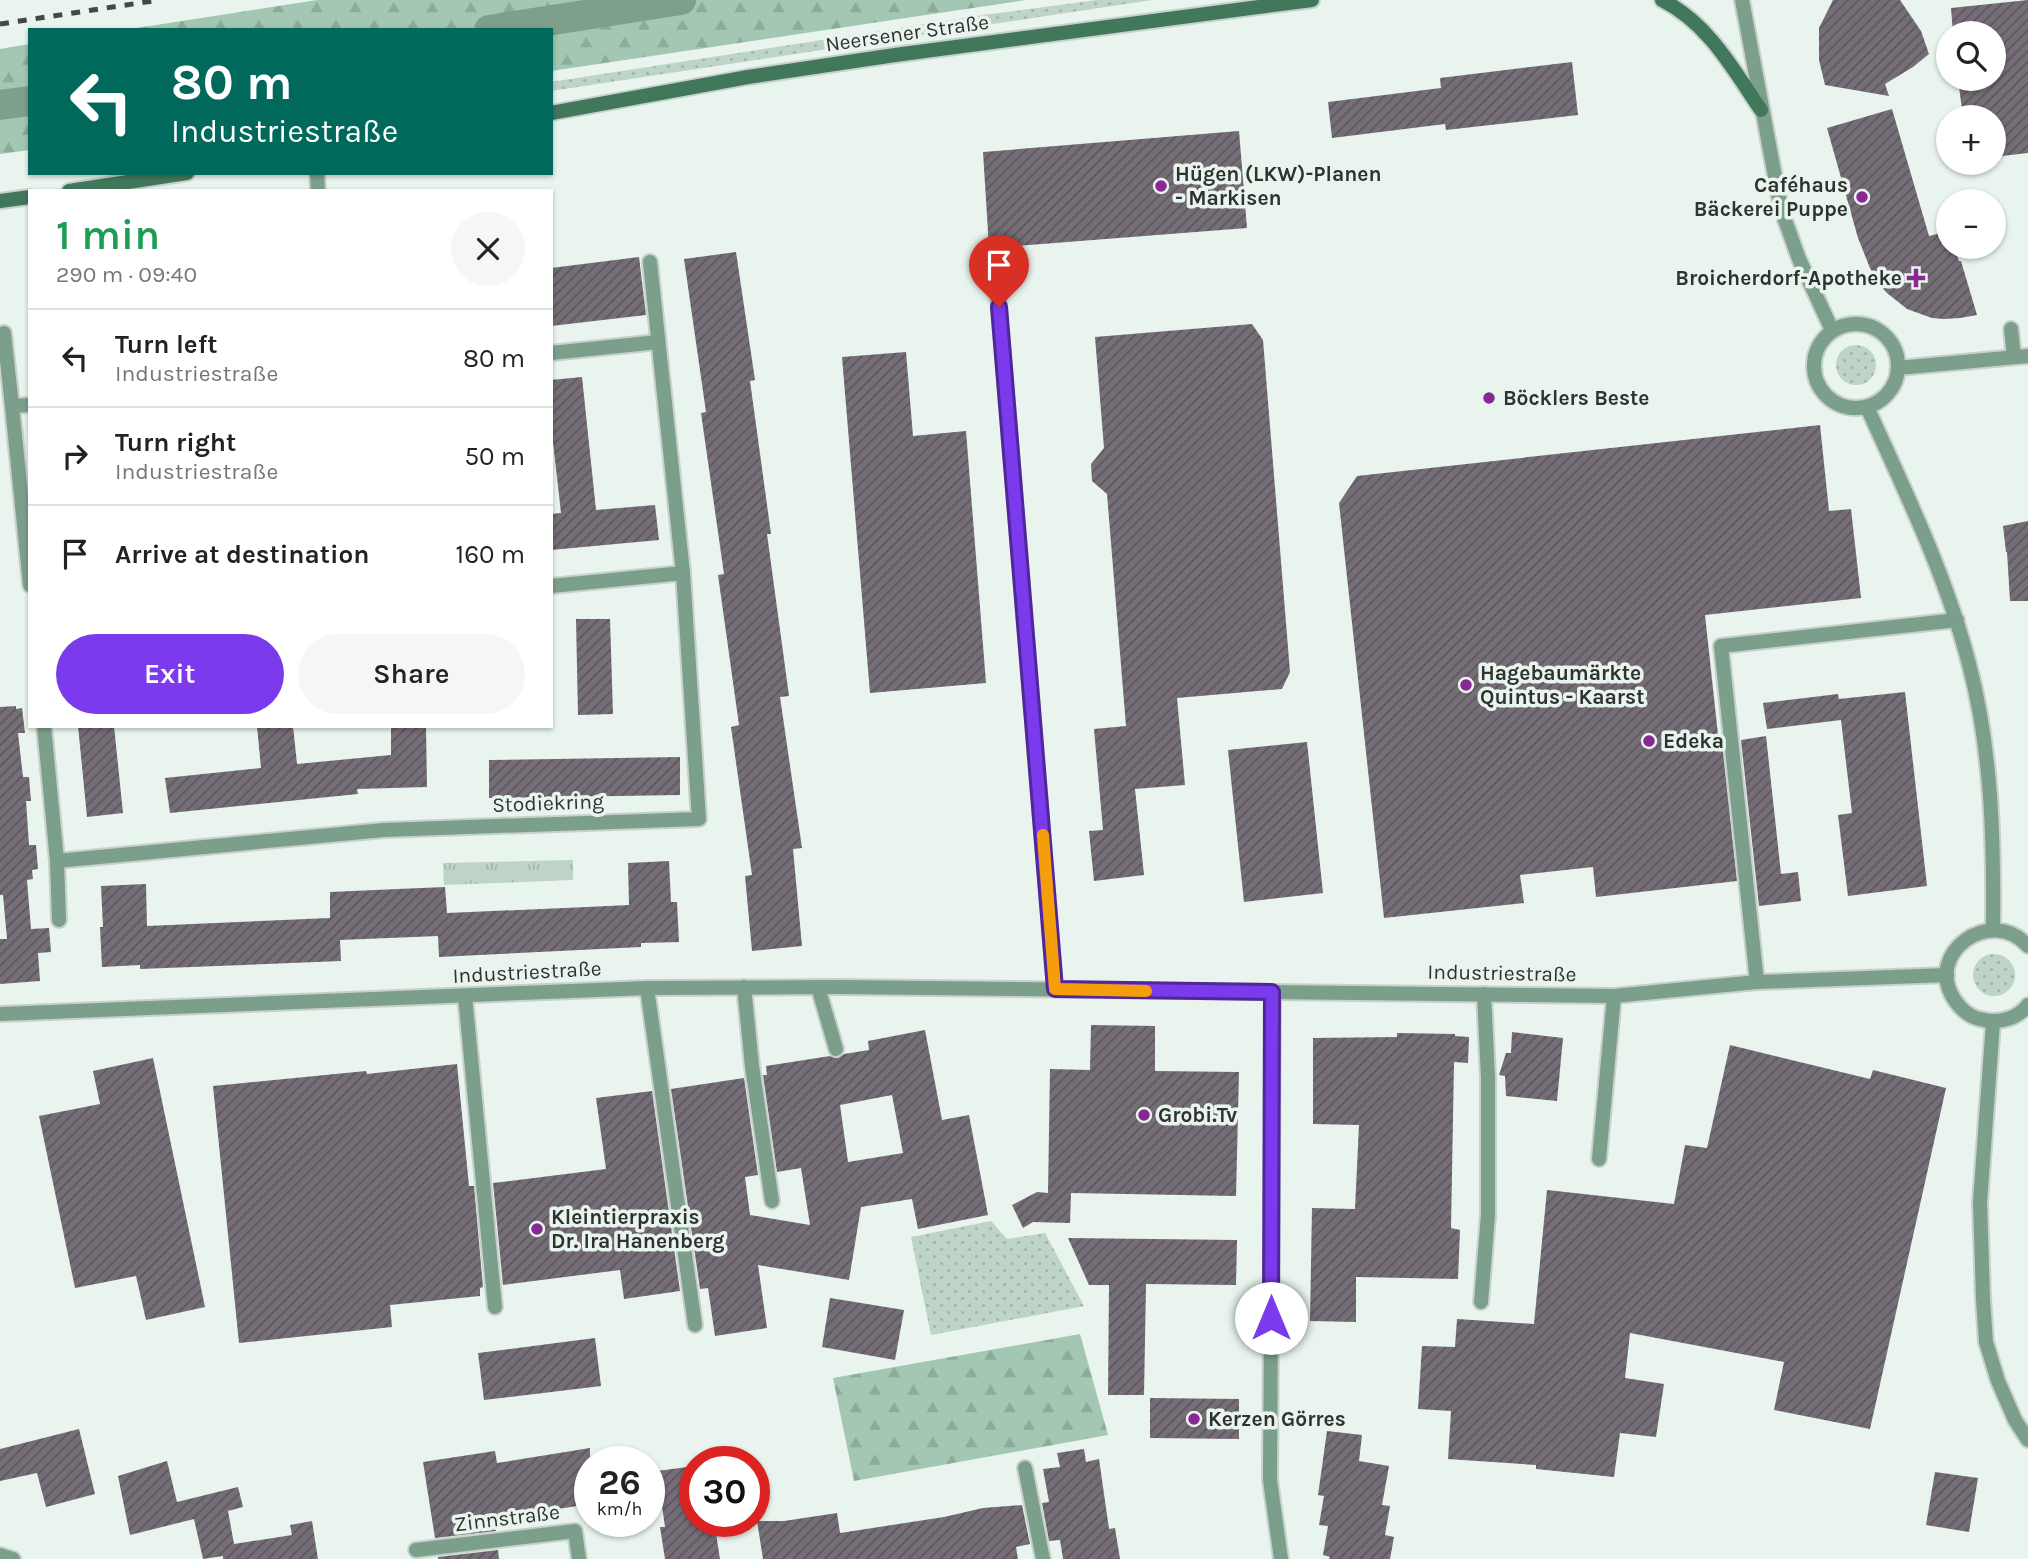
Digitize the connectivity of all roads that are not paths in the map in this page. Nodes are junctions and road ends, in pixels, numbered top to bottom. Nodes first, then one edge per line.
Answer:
1 (1312, 0) edge
2 (1662, 0) edge
3 (1742, 0) edge
4 (1761, 110) junction
5 (553, 113) edge
6 (174, 175) edge
7 (82, 189) edge
8 (28, 197) edge
9 (0, 201) edge
10 (650, 262) dead end
11 (997, 284) dead end
12 (2011, 329) dead end
13 (1832, 330) junction
14 (4, 332) dead end
15 (658, 341) junction
16 (553, 353) edge
17 (2021, 356) edge
18 (1898, 368) junction
19 (28, 405) edge
20 (12, 406) junction
21 (1867, 407) junction
22 (28, 565) edge
23 (683, 572) junction
24 (553, 586) edge
25 (1957, 620) junction
26 (44, 728) edge
27 (57, 861) junction
28 (59, 920) dead end
29 (1993, 929) junction
30 (2028, 946) edge
31 (1947, 975) junction
32 (1757, 982) junction
33 (744, 987) junction
34 (818, 987) junction
35 (647, 988) junction
36 (1055, 989) junction
37 (1272, 992) junction
38 (1484, 994) junction
39 (464, 996) junction
40 (1614, 996) junction
41 (2028, 1005) edge
42 (0, 1014) edge
43 (1993, 1022) junction
44 (836, 1049) dead end
45 (1599, 1159) dead end
46 (772, 1201) dead end
47 (1481, 1302) dead end
48 (495, 1307) dead end
49 (695, 1325) dead end
50 (2028, 1440) edge
51 (1025, 1468) dead end
52 (415, 1550) dead end
53 (0, 1555) edge
54 (13, 1559) edge
55 (579, 1559) edge
56 (1043, 1559) edge
57 (1281, 1559) edge

1 - 5 main road, Neersener Straße
2 - 4 main road
3 - 4 street
4 - 13 street
6 - 7 main road
8 - 9 main road
10 - 15 street, Stodiekring
11 - 36 street
12 - 17 street
13 - 18 street
13 - 21 street
14 - 20 street
15 - 16 street
15 - 23 street, Stodiekring
17 - 18 street
18 - 21 street
19 - 20 street
20 - 22 street
21 - 25 street
23 - 24 street
23 - 27 street, Stodiekring
25 - 29 street
25 - 32 street
26 - 27 street
27 - 28 street
29 - 30 street
29 - 31 street
31 - 32 street, Industriestraße
31 - 43 street
32 - 40 street, Industriestraße
33 - 34 street, Industriestraße
33 - 35 street, Industriestraße
33 - 46 street
34 - 36 street, Industriestraße
34 - 44 street
35 - 39 street, Industriestraße
35 - 49 street
36 - 37 street, Industriestraße
37 - 38 street, Industriestraße
37 - 57 street
38 - 40 street, Industriestraße
38 - 47 street
39 - 42 street, Industriestraße
39 - 48 street
40 - 45 street
41 - 43 street
43 - 50 street
51 - 56 street
52 - 55 street, Zinnstraße
53 - 54 street

